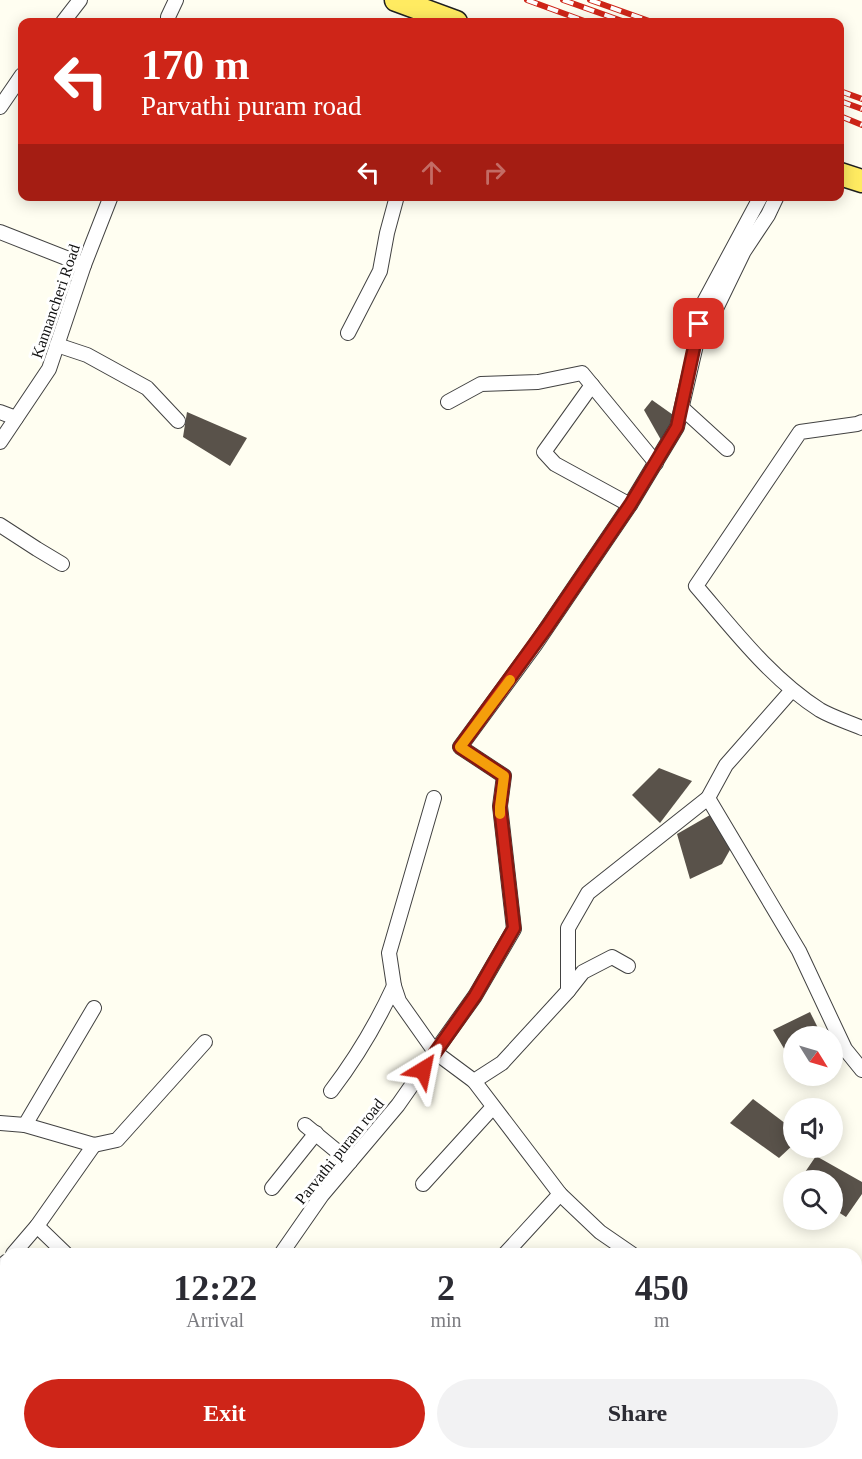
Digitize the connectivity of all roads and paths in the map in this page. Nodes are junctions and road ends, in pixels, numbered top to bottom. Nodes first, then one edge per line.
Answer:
1 (80, 0) edge
2 (176, 0) edge
3 (396, 0) edge
4 (66, 18) edge
5 (168, 18) edge
6 (445, 18) edge
7 (18, 80) edge
8 (0, 105) edge
9 (844, 175) edge
10 (862, 181) edge
11 (109, 201) edge
12 (397, 201) edge
13 (758, 201) edge
14 (775, 201) edge
15 (0, 232) edge
16 (84, 265) junction
17 (711, 319) dead end
18 (348, 333) dead end
19 (57, 345) junction
20 (592, 385) junction
21 (448, 402) dead end
22 (682, 408) junction
23 (0, 412) edge
24 (16, 418) junction
25 (178, 421) dead end
26 (862, 422) edge
27 (0, 442) edge
28 (728, 449) dead end
29 (656, 463) junction
30 (630, 505) junction
31 (0, 525) edge
32 (62, 564) dead end
33 (792, 690) junction
34 (862, 728) edge
35 (434, 798) dead end
36 (708, 798) junction
37 (628, 966) dead end
38 (394, 986) junction
39 (568, 991) junction
40 (94, 1008) dead end
41 (205, 1042) dead end
42 (435, 1053) junction
43 (862, 1070) edge
44 (474, 1082) junction
45 (331, 1091) dead end
46 (494, 1107) junction
47 (0, 1122) edge
48 (25, 1125) junction
49 (94, 1145) junction
50 (350, 1162) junction
51 (423, 1184) dead end
52 (272, 1188) dead end
53 (560, 1194) junction
54 (37, 1226) junction
55 (18, 1248) edge
56 (60, 1248) edge
57 (285, 1248) edge
58 (510, 1248) edge
59 (623, 1248) edge

1 - 4 street
2 - 5 street
3 - 6 main road
7 - 8 street
9 - 10 main road
11 - 16 street, Kannancheri Road
12 - 18 street
13 - 22 street, Parvathi puram road
14 - 17 street
15 - 16 street
16 - 19 street, Kannancheri Road
19 - 24 street, Kannancheri Road
19 - 25 street
20 - 21 street
20 - 29 street
20 - 30 street
22 - 28 street
22 - 29 street, Parvathi puram road
23 - 24 street
24 - 27 street, Kannancheri Road
26 - 33 street
29 - 30 street, Parvathi puram road
30 - 42 street, Parvathi puram road
31 - 32 street
33 - 34 street
33 - 36 street
35 - 38 street
36 - 39 street
36 - 43 street
37 - 39 street
38 - 42 street
38 - 45 street
39 - 44 street
40 - 48 street
41 - 49 street
42 - 44 street
42 - 50 street, Parvathi puram road
44 - 46 street
46 - 51 street
46 - 53 street
47 - 48 street
48 - 49 street
49 - 54 street
50 - 52 street
50 - 57 street, Parvathi puram road
53 - 58 street
53 - 59 street
54 - 55 street
54 - 56 street

